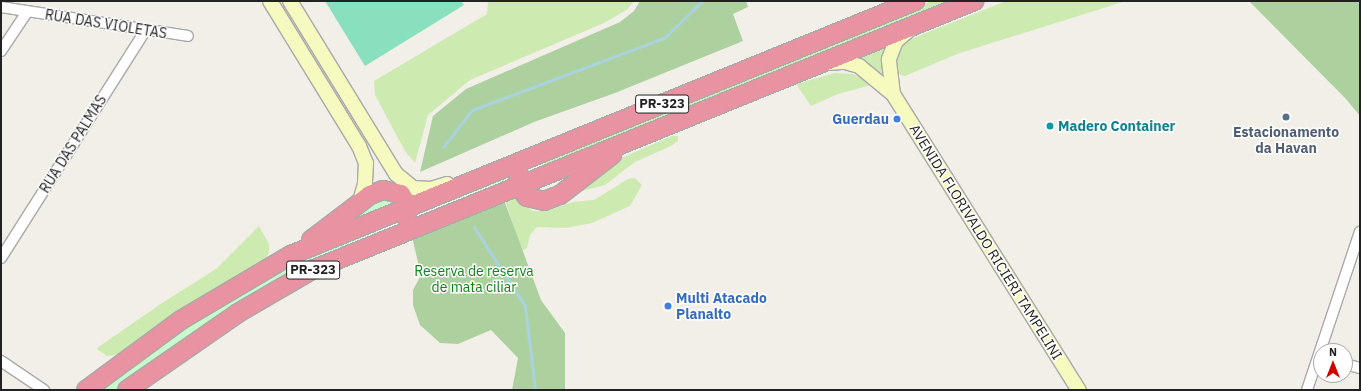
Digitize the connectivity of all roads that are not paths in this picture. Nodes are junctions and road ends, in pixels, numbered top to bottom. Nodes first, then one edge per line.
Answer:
1 (270, 1) edge
2 (290, 1) edge
3 (915, 1) edge
4 (974, 1) edge
5 (1, 7) edge
6 (27, 12) junction
7 (921, 22) junction
8 (145, 31) junction
9 (188, 36) dead end
10 (1, 51) edge
11 (820, 63) junction
12 (893, 94) junction
13 (660, 128) junction
14 (554, 148) junction
15 (489, 173) junction
16 (518, 185) junction
17 (360, 202) junction
18 (408, 206) junction
19 (1360, 232) edge
20 (291, 255) junction
21 (1, 258) edge
22 (312, 270) junction
23 (1324, 343) edge
24 (1, 361) edge
25 (1313, 374) edge
26 (44, 390) edge
27 (86, 390) edge
28 (127, 390) edge
29 (1079, 390) edge
30 (1307, 390) edge

1 - 17 street
2 - 15 street
3 - 14 highway, PR-323
4 - 7 highway, PR-323
5 - 6 street, RUA DAS VIOLETAS
6 - 8 street, RUA DAS VIOLETAS
6 - 10 street
7 - 11 highway, PR-323
7 - 12 street, AVENIDA FLORIVALDO RICIERI TAMPELINI
8 - 9 street, RUA DAS VIOLETAS
8 - 21 street, RUA DAS PALMAS
11 - 12 street, AVENIDA FLORIVALDO RICIERI TAMPELINI
11 - 13 highway, PR-323
12 - 29 street, AVENIDA FLORIVALDO RICIERI TAMPELINI
13 - 16 highway, PR-323
13 - 16 highway
14 - 15 highway, PR-323
14 - 16 highway
15 - 18 highway, PR-323
16 - 22 highway, PR-323
17 - 18 highway
17 - 20 highway
18 - 20 highway, PR-323
18 - 22 highway
19 - 23 street
20 - 27 highway, PR-323
22 - 28 highway, PR-323
24 - 26 street
25 - 30 street

